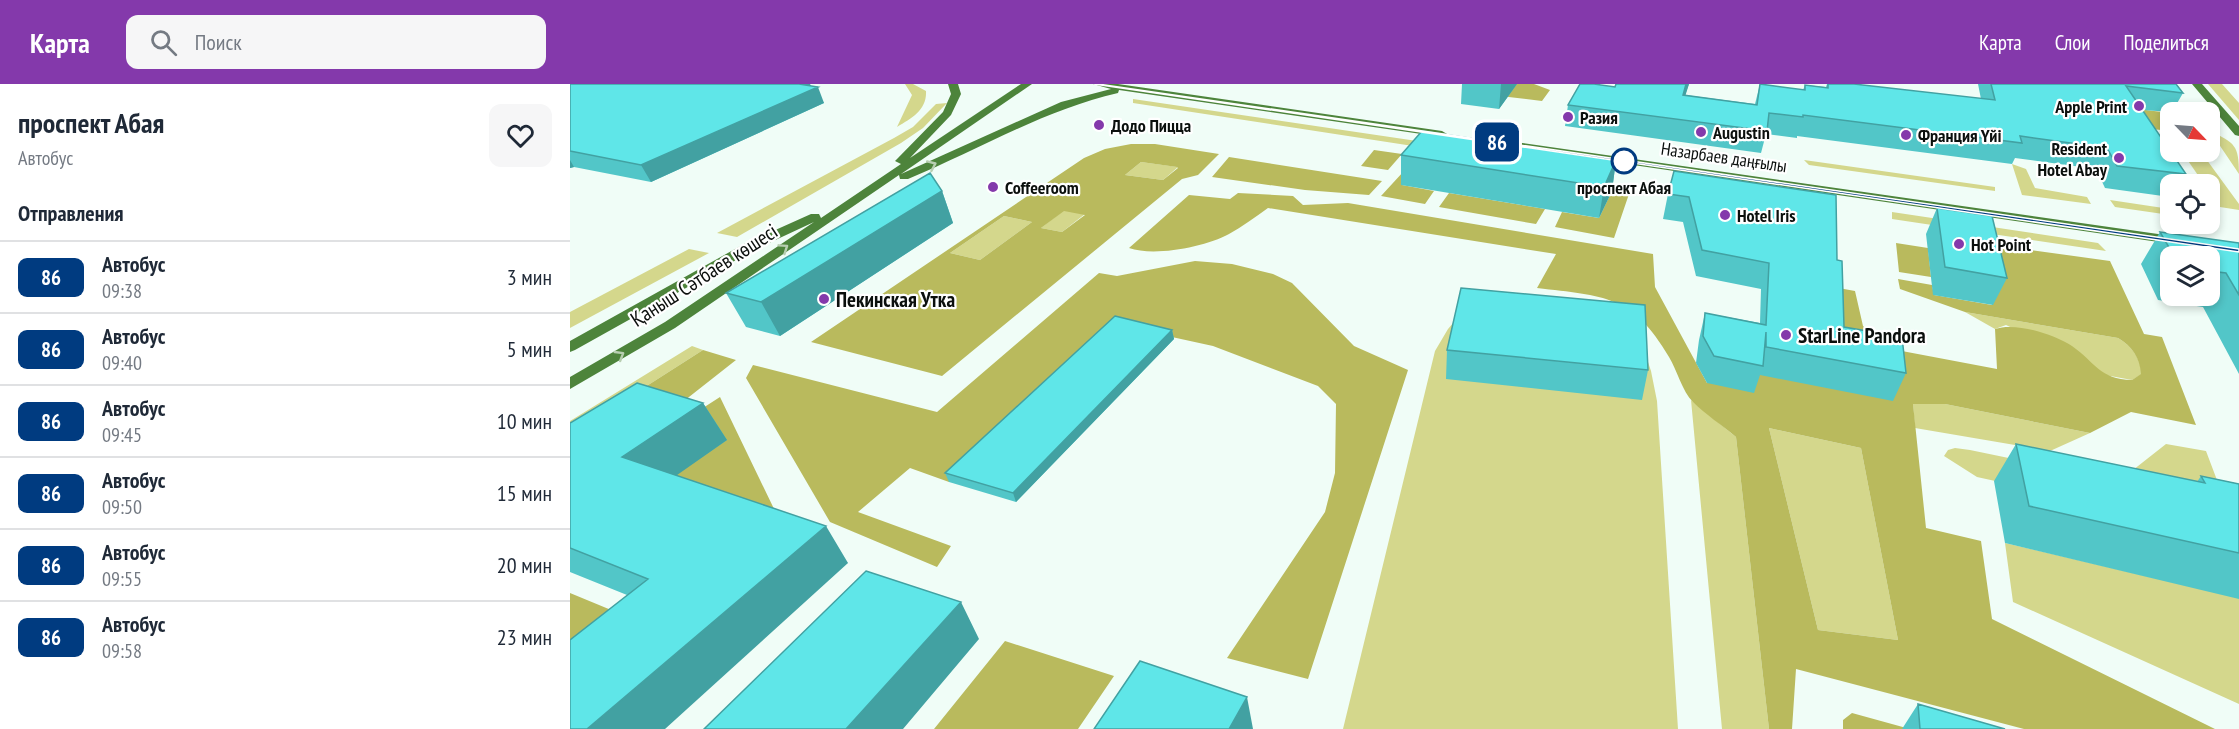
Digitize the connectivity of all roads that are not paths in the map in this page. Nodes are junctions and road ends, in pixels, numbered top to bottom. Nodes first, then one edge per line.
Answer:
1 (953, 84) edge
2 (1027, 84) edge
3 (1098, 84) edge
4 (2197, 84) edge
5 (1131, 89) junction
6 (2239, 133) edge
7 (859, 197) junction
8 (2194, 243) edge
9 (570, 347) edge
10 (570, 384) edge

1 - 7 main road, Қаныш Сәтбаев көшесі
2 - 7 main road, Қаныш Сәтбаев көшесі
3 - 5 main road, Назарбаев даңғылы
4 - 6 main road
7 -> 5 main road
5 - 8 main road, Назарбаев даңғылы
7 - 9 main road, Қаныш Сәтбаев көшесі
10 -> 7 main road, Қаныш Сәтбаев көшесі

